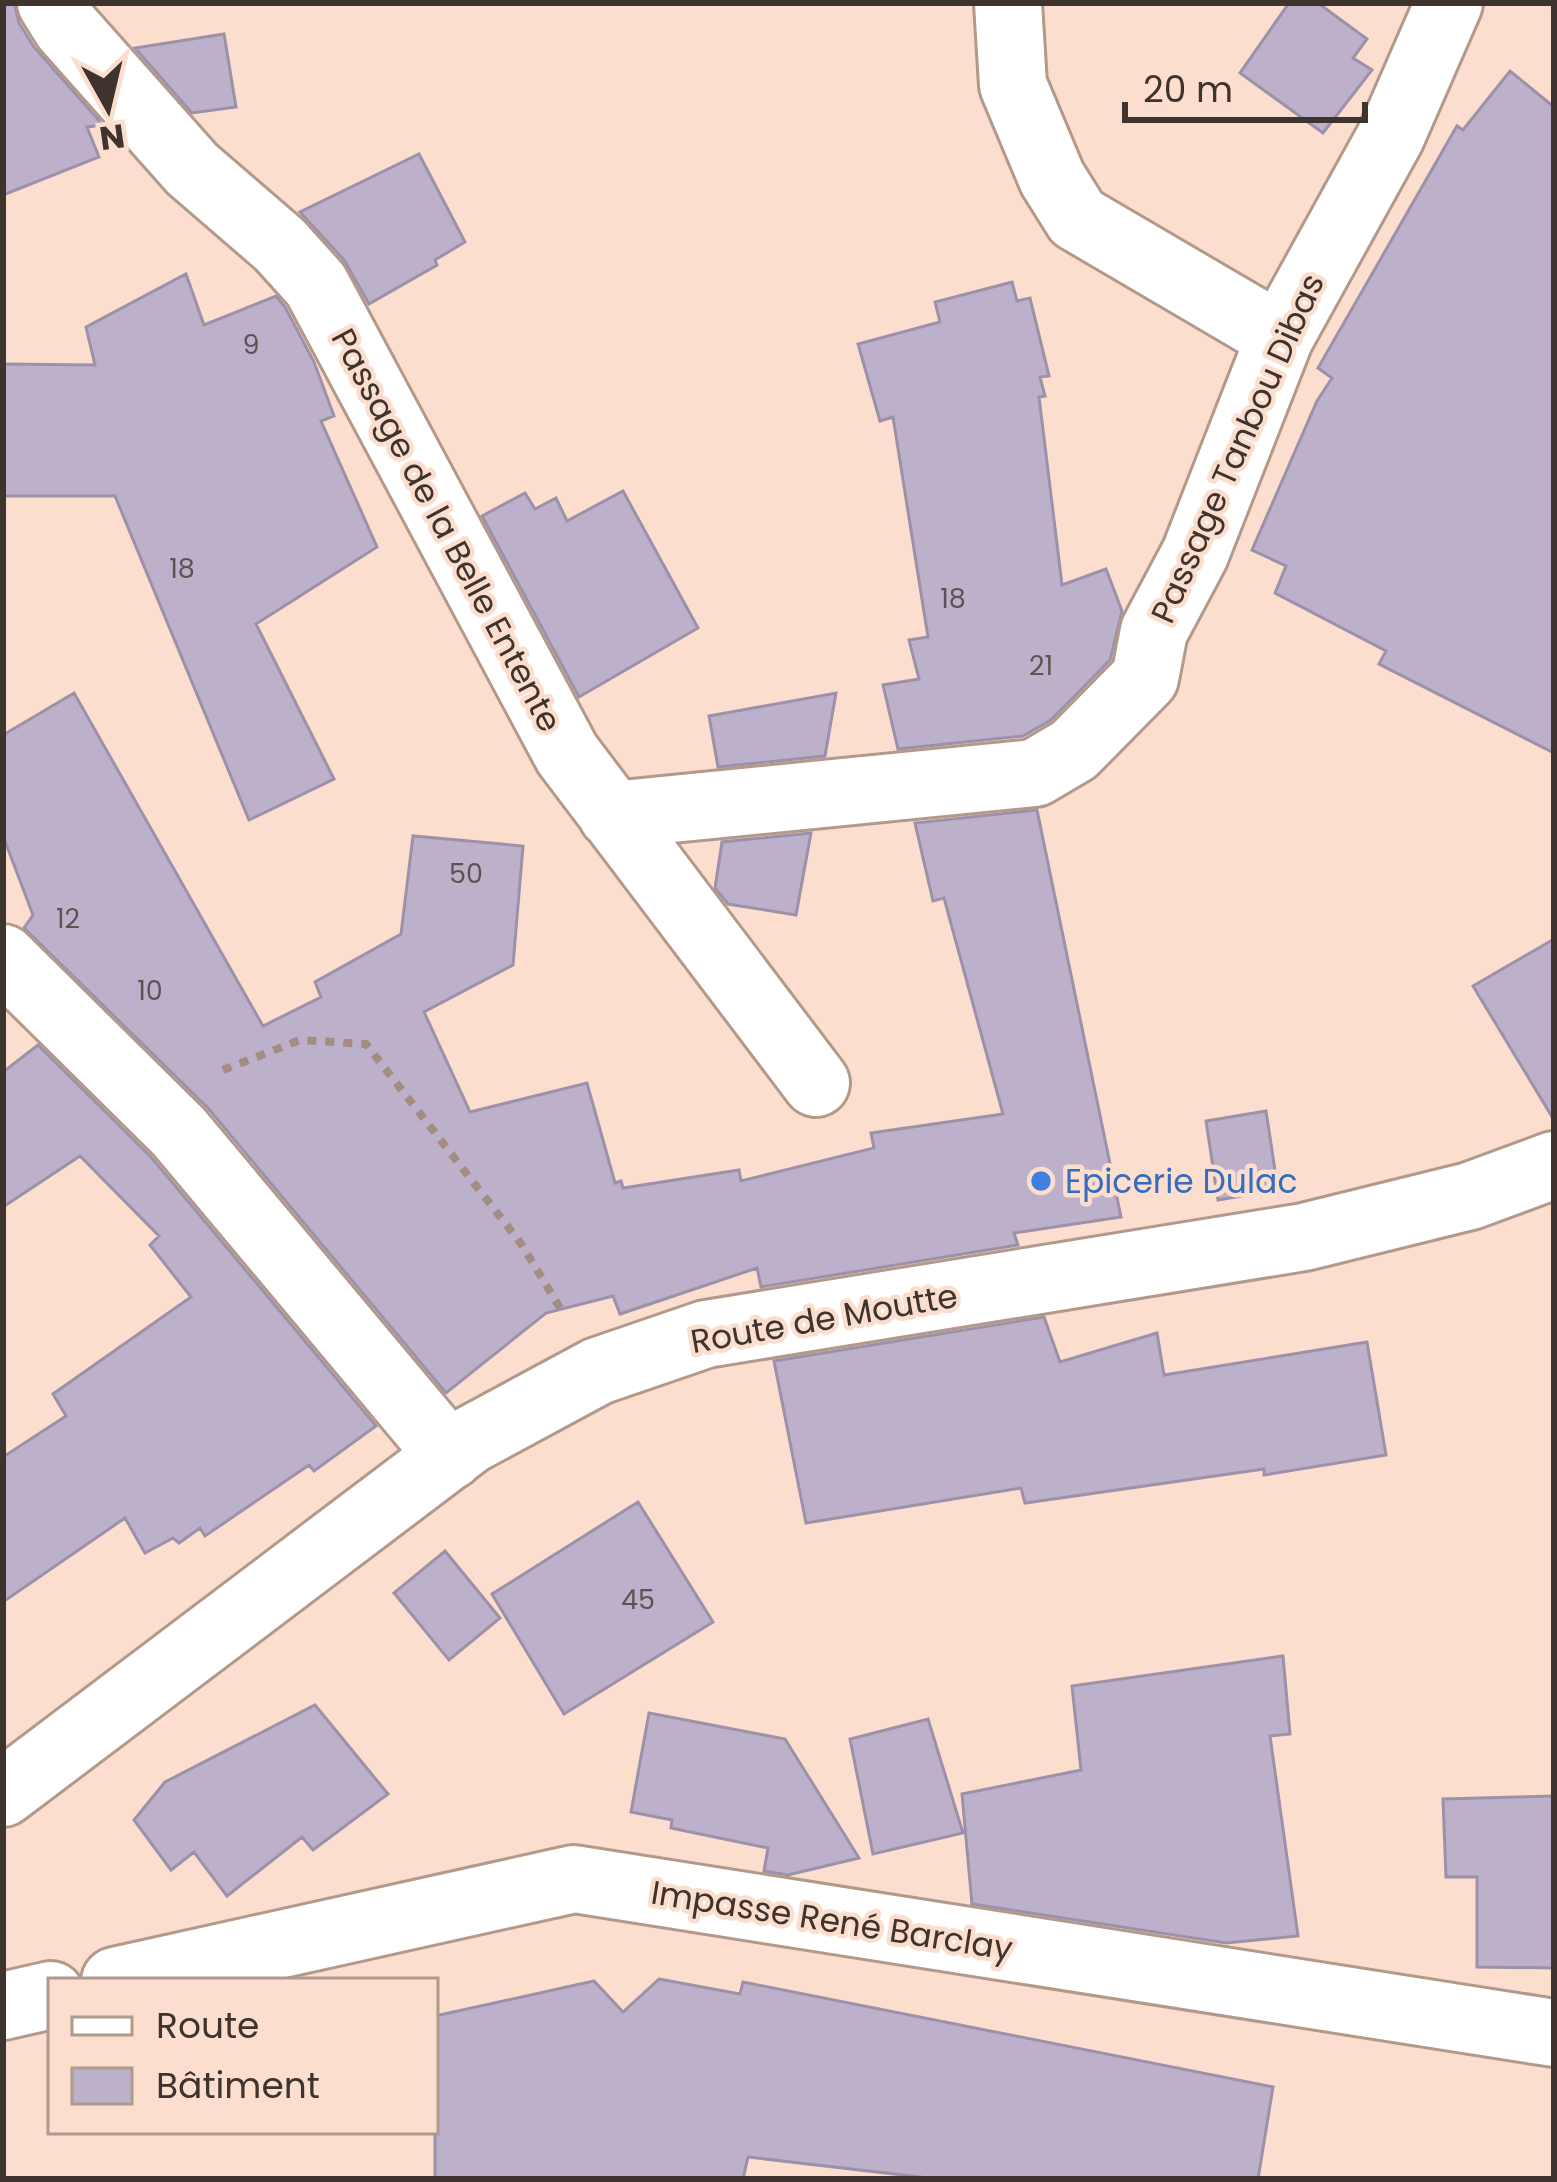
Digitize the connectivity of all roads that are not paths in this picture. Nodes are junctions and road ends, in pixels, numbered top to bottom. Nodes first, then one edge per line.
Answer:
1 (51, 3) edge
2 (1008, 3) edge
3 (1449, 3) edge
4 (1280, 337) junction
5 (612, 815) junction
6 (3, 958) edge
7 (816, 1083) dead end
8 (1554, 1165) edge
9 (450, 1456) junction
10 (3, 1793) edge
11 (128, 1978) edge
12 (48, 1996) edge
13 (3, 2006) edge
14 (1554, 2033) edge

1 - 5 street, Passage de la Belle Entente
2 - 4 street
3 - 4 street, Passage Tanbou Dibas
4 - 5 street, Passage Tanbou Dibas
5 - 7 street, Passage de la Belle Entente
6 - 9 street
8 - 9 street, Route de Moutte
9 - 10 street, Route de Moutte
11 - 14 street, Impasse René Barclay
12 - 13 street

